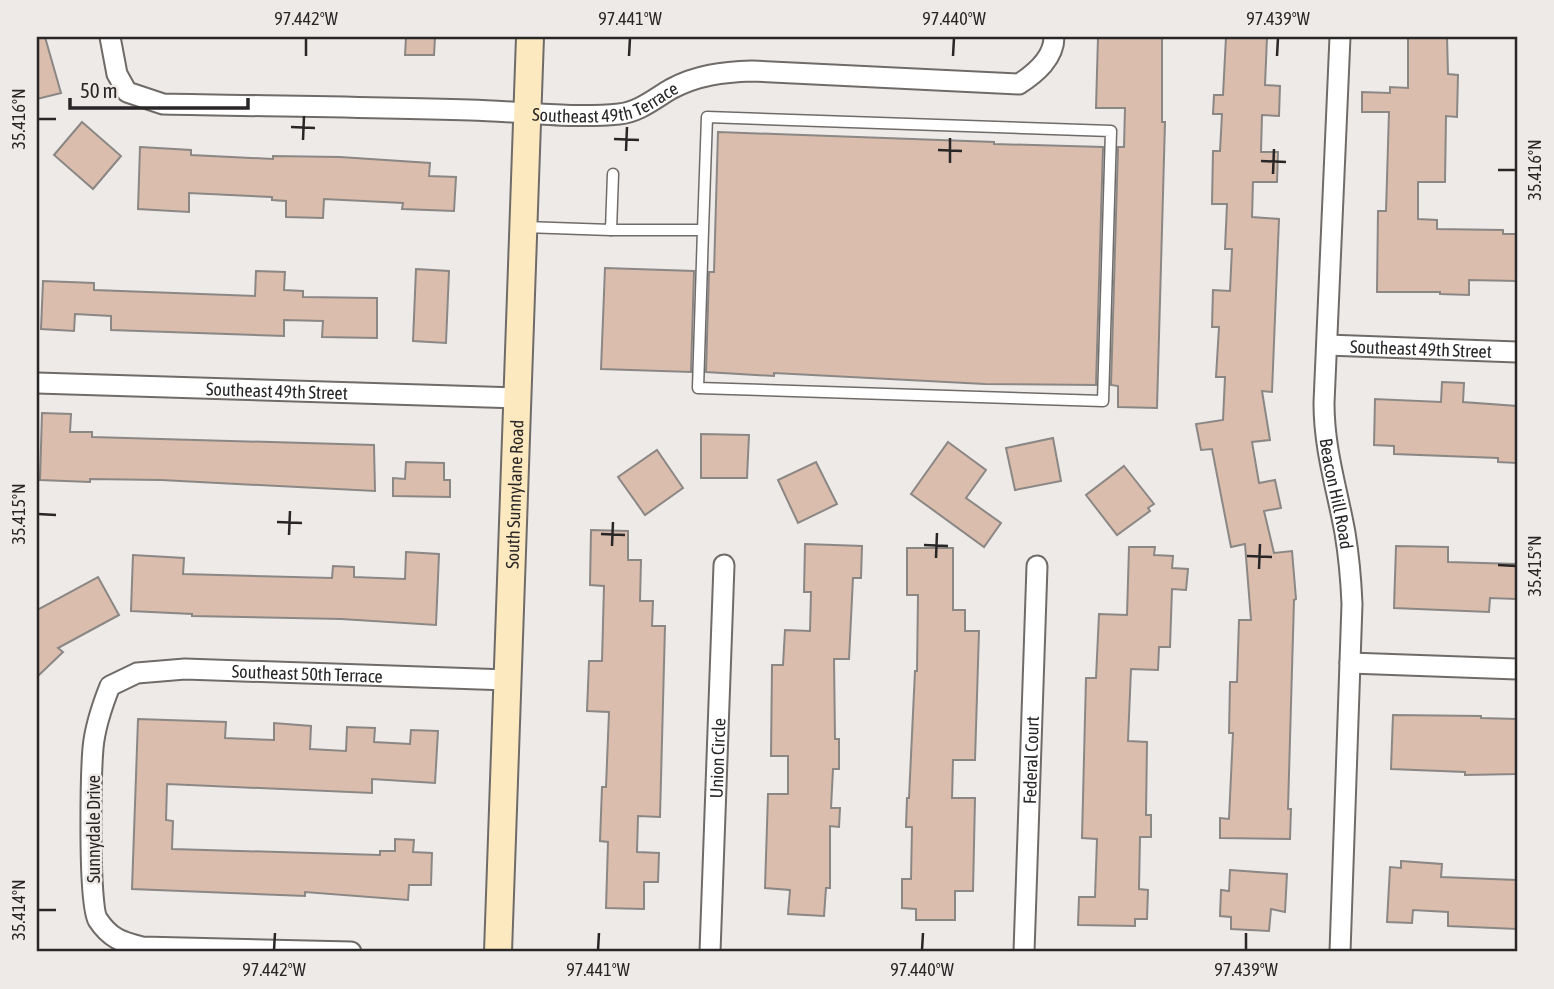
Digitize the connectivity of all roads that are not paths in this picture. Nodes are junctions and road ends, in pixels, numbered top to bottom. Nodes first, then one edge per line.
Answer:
1 (110, 37) edge
2 (530, 37) edge
3 (1054, 37) edge
4 (1340, 37) edge
5 (527, 113) junction
6 (613, 174) dead end
7 (523, 227) junction
8 (611, 230) junction
9 (703, 230) junction
10 (1327, 345) junction
11 (1517, 352) edge
12 (37, 383) edge
13 (517, 398) junction
14 (724, 565) dead end
15 (1037, 566) dead end
16 (1350, 663) junction
17 (1517, 669) edge
18 (508, 680) junction
19 (110, 686) joint
20 (351, 952) edge
21 (498, 952) edge
22 (710, 952) edge
23 (1024, 952) edge
24 (1340, 952) edge

1 - 5 street, Southeast 49th Terrace
2 - 5 main road, South Sunnylane Road
3 - 5 street, Southeast 49th Terrace
4 - 10 street, Beacon Hill Road
5 - 7 main road, South Sunnylane Road
6 - 8 lane
7 - 8 lane
7 - 13 main road, South Sunnylane Road
8 - 9 lane
9 - 9 lane
10 - 11 street, Southeast 49th Street
10 - 16 street, Beacon Hill Road
12 - 13 street, Southeast 49th Street
13 - 18 main road, South Sunnylane Road
14 - 22 street, Union Circle
15 - 23 street, Federal Court
16 - 17 street
16 - 24 street, Beacon Hill Road
18 - 19 street, Southeast 50th Terrace
18 - 21 main road, South Sunnylane Road
19 - 20 street, Sunnydale Drive

